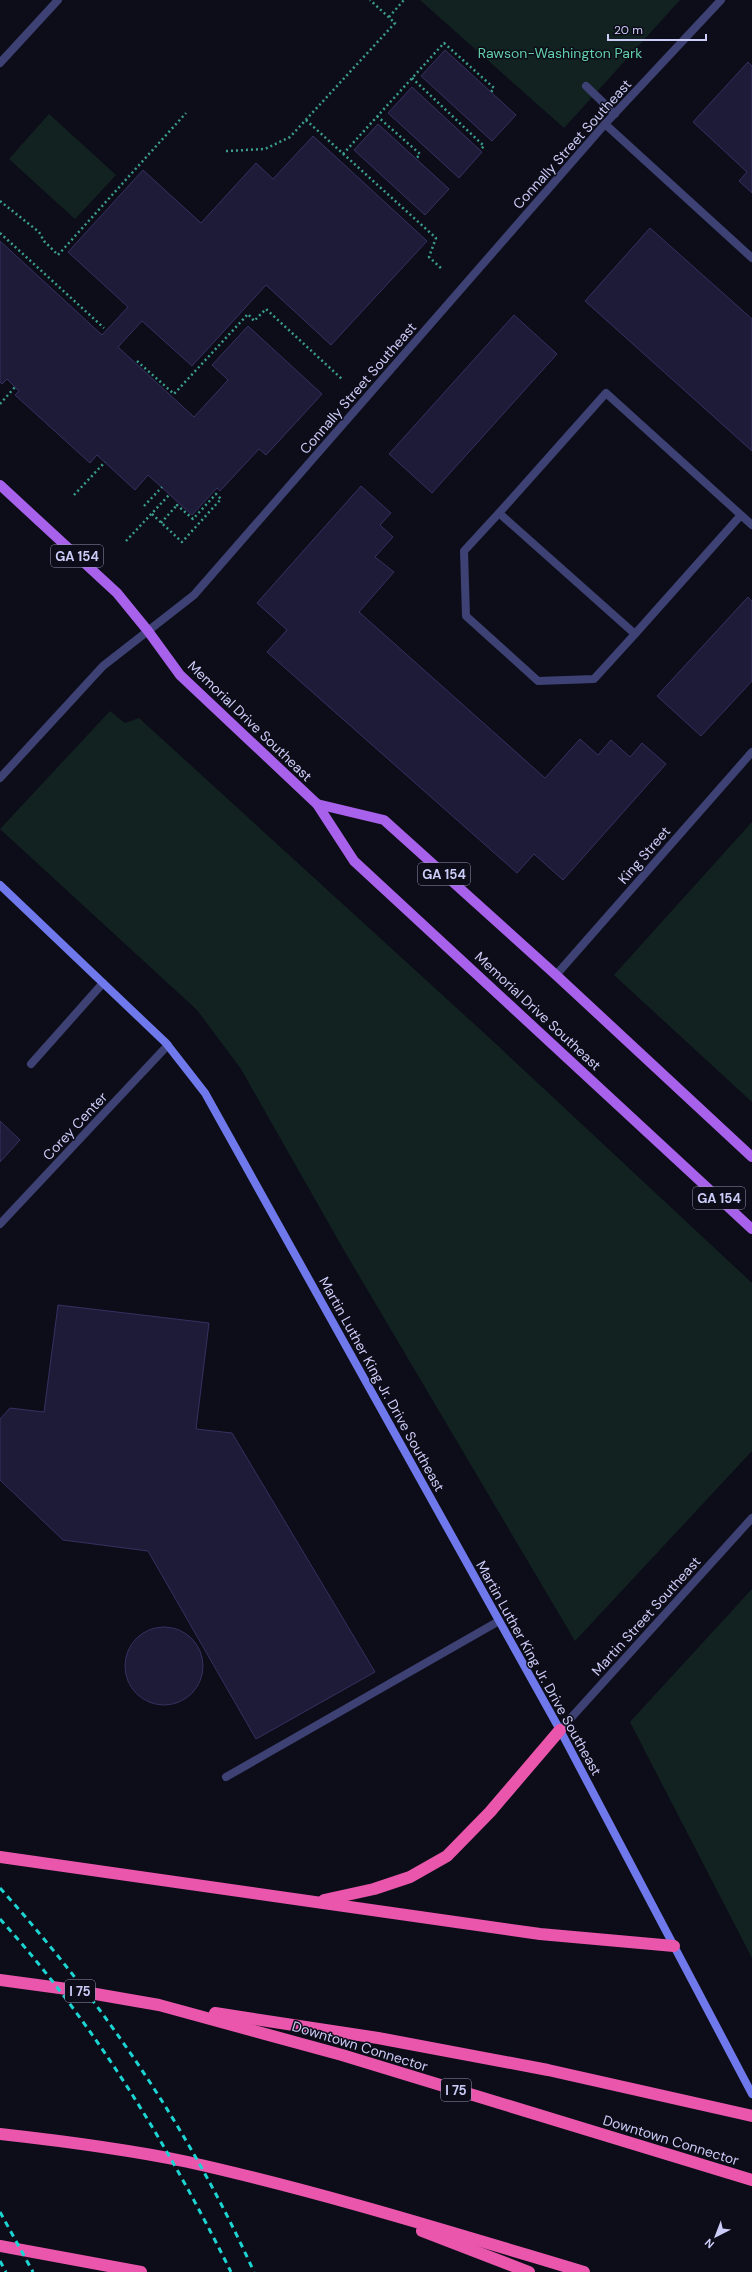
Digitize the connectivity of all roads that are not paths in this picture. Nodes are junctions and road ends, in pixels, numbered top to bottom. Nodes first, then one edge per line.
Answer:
1 (58, 0) edge
2 (721, 0) edge
3 (0, 64) edge
4 (586, 86) dead end
5 (615, 114) junction
6 (606, 124) junction
7 (752, 258) edge
8 (0, 485) edge
9 (499, 513) junction
10 (741, 515) junction
11 (752, 525) edge
12 (148, 631) junction
13 (634, 634) junction
14 (752, 752) edge
15 (0, 778) edge
16 (317, 804) junction
17 (0, 885) edge
18 (556, 975) junction
19 (103, 983) junction
20 (168, 1045) junction
21 (30, 1064) dead end
22 (752, 1157) edge
23 (0, 1224) edge
24 (752, 1229) edge
25 (752, 1518) edge
26 (499, 1621) junction
27 (560, 1730) junction
28 (226, 1777) dead end
29 (0, 1857) edge
30 (317, 1902) junction
31 (674, 1946) junction
32 (0, 1980) edge
33 (159, 2004) junction
34 (752, 2094) edge
35 (752, 2116) edge
36 (0, 2134) edge
37 (752, 2180) edge
38 (307, 2192) junction
39 (0, 2246) edge
40 (141, 2272) edge
41 (529, 2272) edge
42 (584, 2272) edge

1 - 3 street
2 - 5 street, Connally Street Southeast
4 - 5 street
5 - 6 street, Connally Street Southeast
6 - 7 street
6 - 12 street, Connally Street Southeast
8 - 12 main road, Memorial Drive Southeast / GA 154
9 - 10 street
9 - 13 street
9 - 13 street
10 - 11 street
10 - 13 street
12 - 15 street, Connally Street Southeast
12 - 16 main road, Memorial Drive Southeast / GA 154
14 - 18 street, King Street
16 - 18 main road, Memorial Drive Southeast / GA 154
16 - 24 main road, Memorial Drive Southeast / GA 154
17 - 19 main road, Martin Luther King Jr. Drive Southeast
18 - 22 main road, Memorial Drive Southeast / GA 154
19 - 20 main road, Martin Luther King Jr. Drive Southeast
19 - 21 street
20 - 23 street, Corey Center
20 - 26 main road, Martin Luther King Jr. Drive Southeast
25 - 27 street, Martin Street Southeast
26 - 27 main road, Martin Luther King Jr. Drive Southeast
26 - 28 street
27 - 30 highway
27 - 31 main road, Martin Luther King Jr. Drive Southeast
29 - 30 highway
30 - 31 highway
31 - 34 main road, Martin Luther King Jr. Drive Southeast
32 - 33 highway, Downtown Connector / I 75
33 - 35 highway
33 - 37 highway, Downtown Connector / I 75
36 - 38 highway
38 - 41 highway
38 - 42 highway
39 - 40 highway

